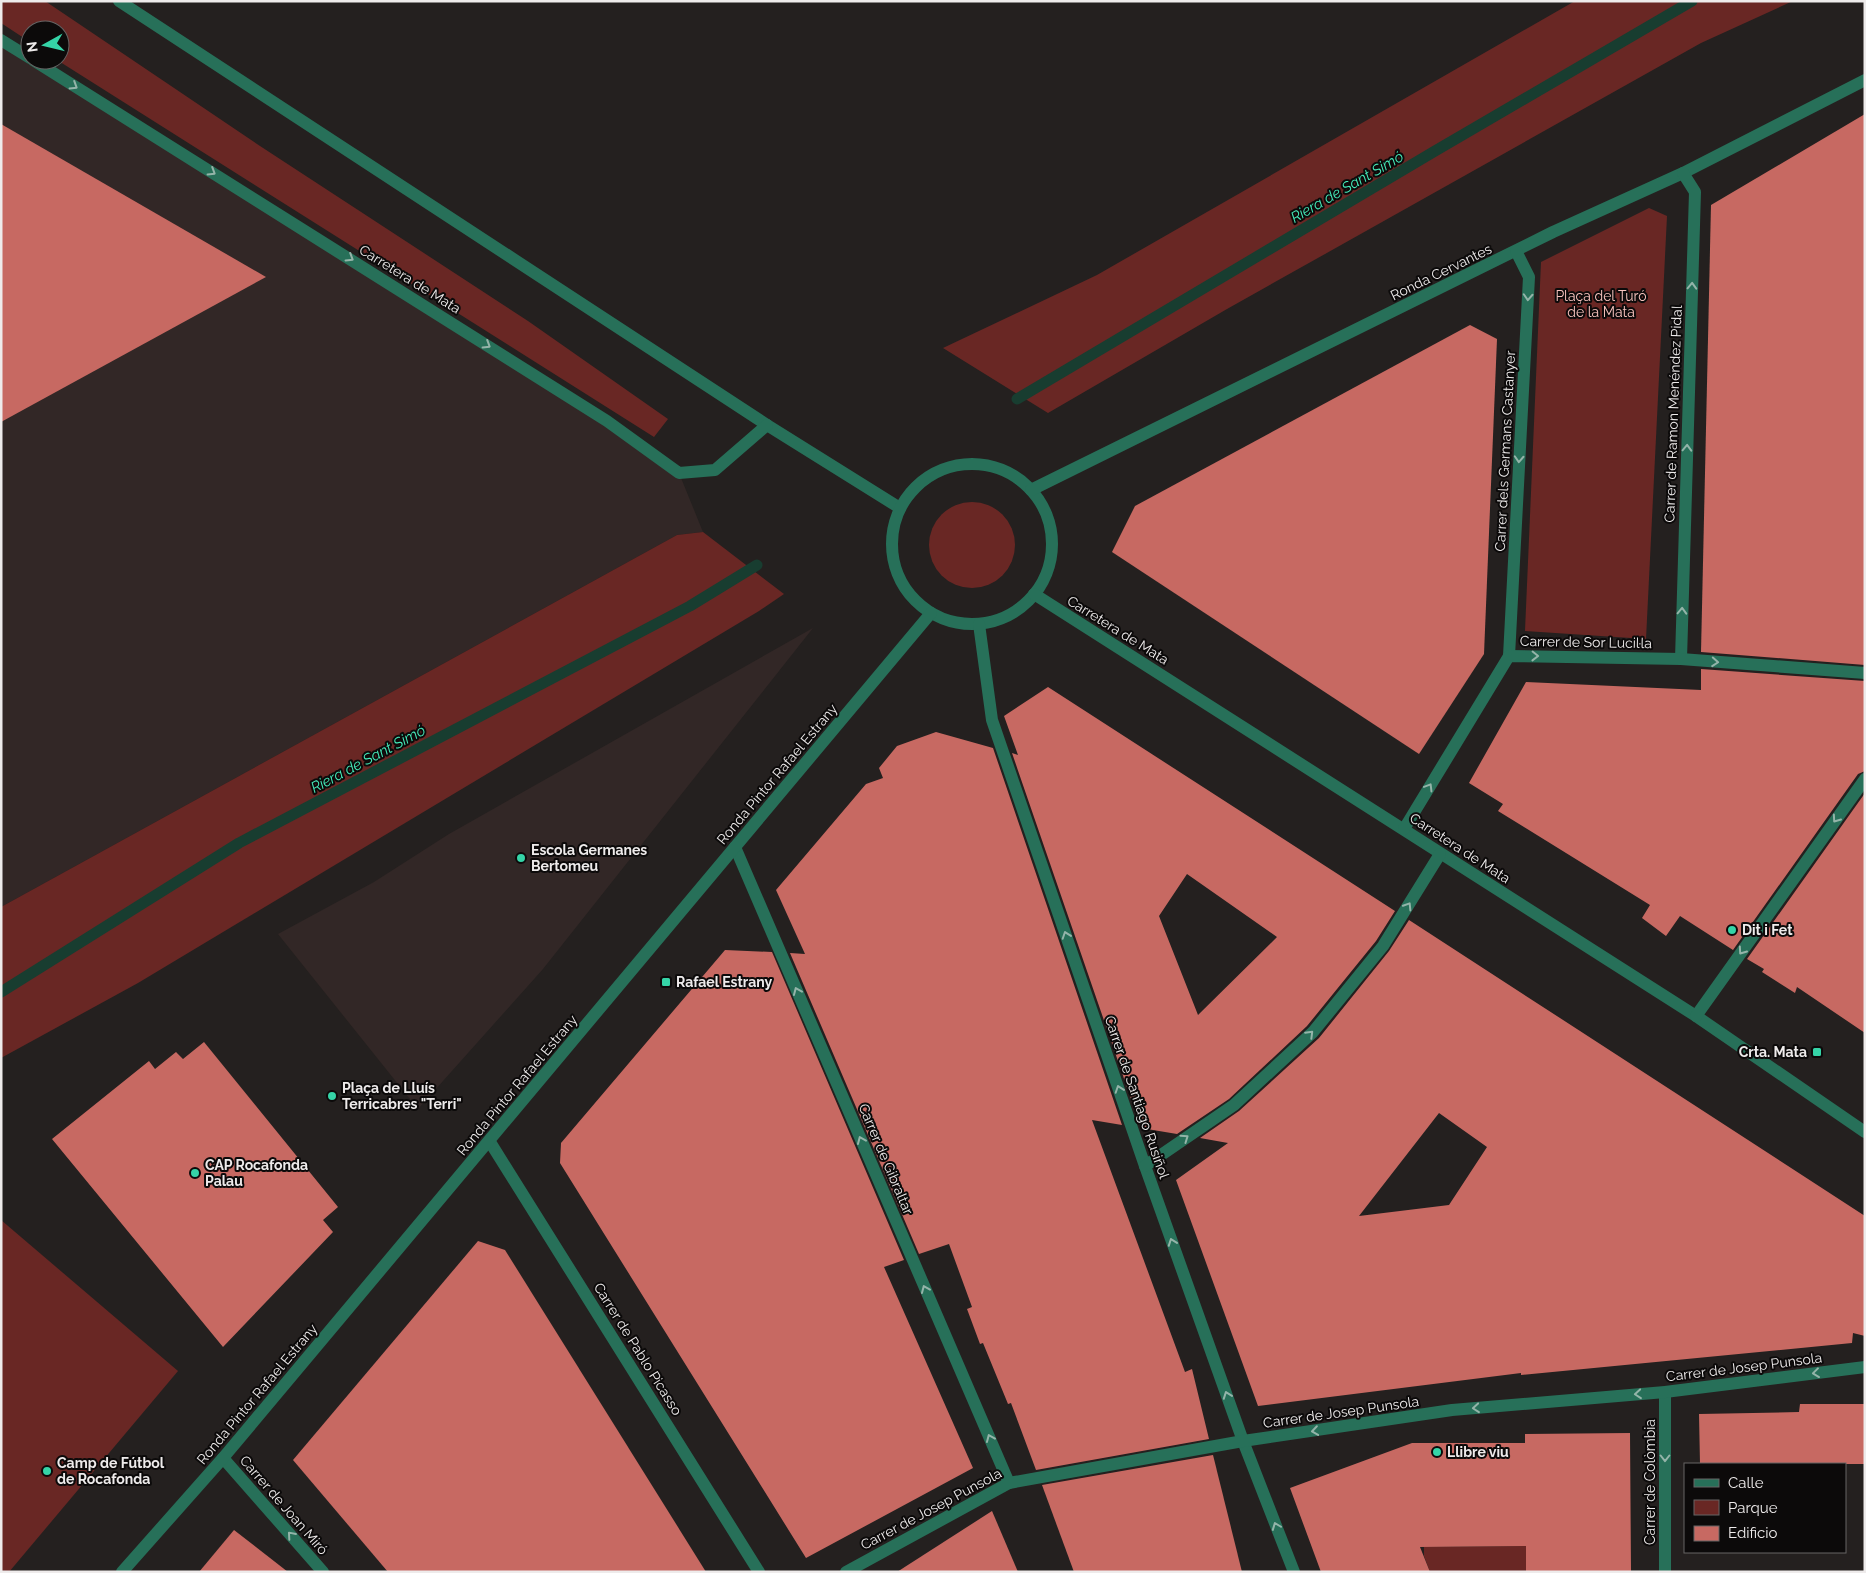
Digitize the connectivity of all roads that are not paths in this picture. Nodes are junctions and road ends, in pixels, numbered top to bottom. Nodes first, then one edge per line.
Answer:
1 (119, 1) edge
2 (1, 40) edge
3 (20, 52) edge
4 (49, 70) edge
5 (1865, 80) edge
6 (1683, 173) junction
7 (1516, 251) junction
8 (767, 425) junction
9 (1031, 490) junction
10 (900, 508) junction
11 (1034, 594) junction
12 (931, 613) junction
13 (979, 624) junction
14 (1509, 656) junction
15 (1681, 660) junction
16 (1865, 673) edge
17 (1865, 779) edge
18 (1404, 829) junction
19 (735, 847) junction
20 (1440, 854) junction
21 (1696, 1016) junction
22 (1865, 1132) edge
23 (490, 1142) junction
24 (1145, 1166) junction
25 (1865, 1367) edge
26 (1665, 1392) junction
27 (1243, 1441) junction
28 (223, 1458) junction
29 (1009, 1483) junction
30 (122, 1572) edge
31 (323, 1572) edge
32 (760, 1572) edge
33 (846, 1572) edge
34 (1294, 1572) edge
35 (1665, 1572) edge

1 - 8 street
2 - 3 street, Carretera de Mata
4 -> 8 street, Carretera de Mata
5 - 6 street, Ronda Cervantes
6 - 7 street, Ronda Cervantes
15 -> 6 street, Carrer de Ramon Menéndez Pidal
7 - 9 street, Ronda Cervantes
7 -> 14 street, Carrer dels Germans Castanyer
8 - 10 street
9 - 10 street
9 - 11 street
10 - 12 street
11 - 13 street
11 - 18 street, Carretera de Mata
12 - 13 street
12 - 19 street, Ronda Pintor Rafael Estrany
24 -> 13 street, Carrer de Santiago Rusiñol
14 -> 15 street, Carrer de Sor Lucil·la
18 -> 14 street, Carrer de Sor Lucil·la
15 -> 16 street, Carrer de Sor Lucil·la
17 -> 21 street
18 - 20 street, Carretera de Mata
19 - 23 street, Ronda Pintor Rafael Estrany
29 -> 19 street, Carrer de Gibraltar
20 - 21 street, Carretera de Mata
24 -> 20 street
21 - 22 street, Carretera de Mata
23 - 28 street, Ronda Pintor Rafael Estrany
23 - 32 street, Carrer de Pablo Picasso
27 -> 24 street, Carrer de Santiago Rusiñol
25 -> 26 street, Carrer de Josep Punsola
26 -> 27 street, Carrer de Josep Punsola
26 -> 35 street, Carrer de Colòmbia
27 - 29 street, Carrer de Josep Punsola
34 -> 27 street, Carrer de Santiago Rusiñol
28 - 30 street, Ronda Pintor Rafael Estrany
31 -> 28 street, Carrer de Joan Miró
29 - 33 street, Carrer de Josep Punsola

